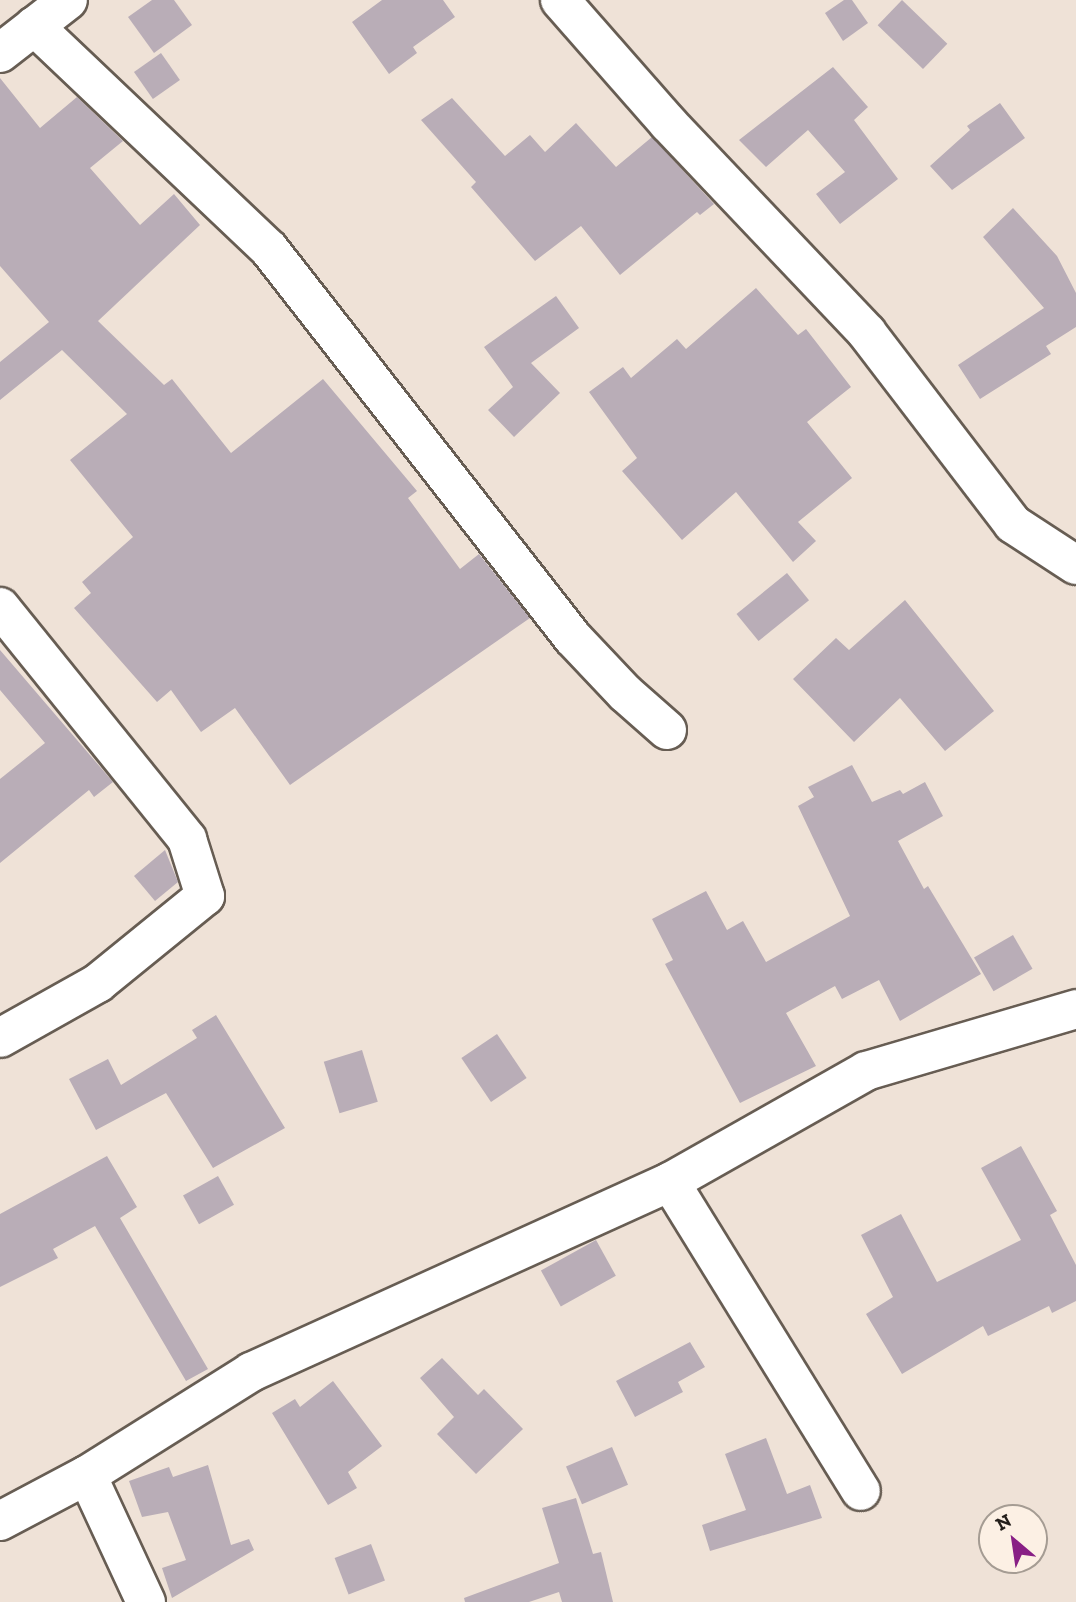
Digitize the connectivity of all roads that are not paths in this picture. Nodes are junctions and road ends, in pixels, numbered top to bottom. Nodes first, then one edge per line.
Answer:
1 (68, 0) edge
2 (559, 0) edge
3 (34, 26) junction
4 (0, 53) edge
5 (1076, 565) edge
6 (0, 607) edge
7 (667, 730) dead end
8 (1076, 1009) edge
9 (0, 1038) edge
10 (670, 1182) junction
11 (87, 1475) junction
12 (861, 1491) dead end
13 (0, 1521) edge
14 (146, 1602) edge

1 - 3 street
2 - 5 street
3 - 4 street
3 - 7 street
6 - 9 street
8 - 10 street
10 - 11 street
10 - 12 street
11 - 13 street
11 - 14 street

